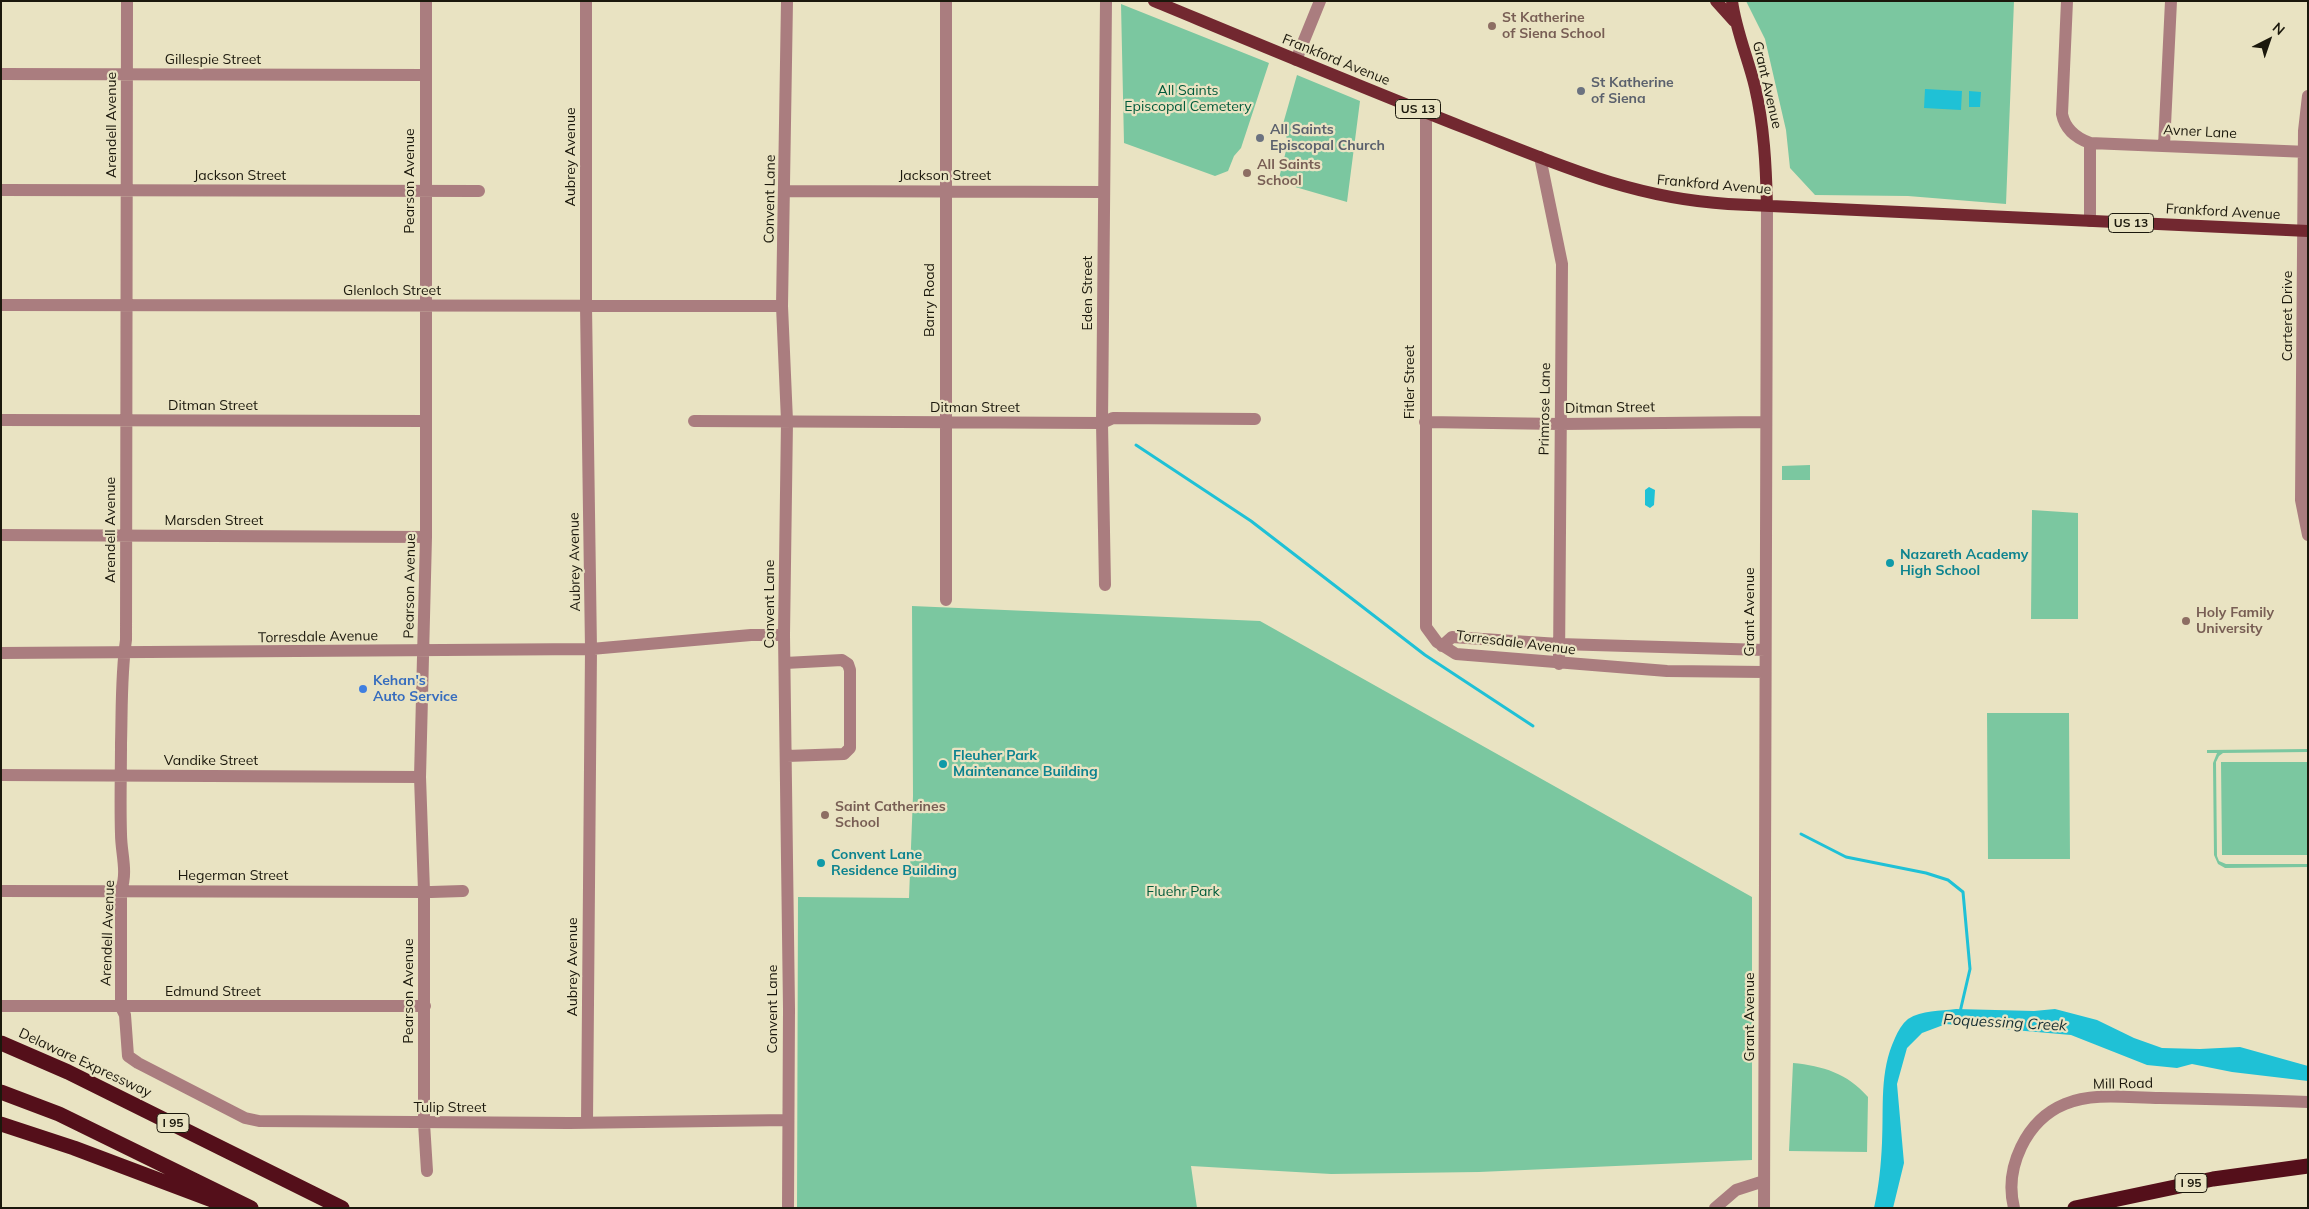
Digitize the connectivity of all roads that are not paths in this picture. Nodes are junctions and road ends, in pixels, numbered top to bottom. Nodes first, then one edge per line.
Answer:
1 (127, 1) edge
2 (426, 1) edge
3 (586, 1) edge
4 (787, 1) edge
5 (946, 1) edge
6 (1106, 1) edge
7 (1154, 1) edge
8 (1320, 1) edge
9 (1716, 1) edge
10 (1732, 1) edge
11 (2067, 1) edge
12 (2171, 1) edge
13 (1734, 21) junction
14 (1296, 60) junction
15 (1, 74) edge
16 (127, 74) junction
17 (425, 75) junction
18 (2308, 96) edge
19 (1426, 112) junction
20 (2090, 143) junction
21 (2164, 146) junction
22 (2306, 152) edge
23 (1540, 157) junction
24 (1, 190) edge
25 (127, 190) junction
26 (425, 191) junction
27 (479, 191) dead end
28 (785, 191) junction
29 (946, 191) junction
30 (1104, 192) junction
31 (1767, 206) junction
32 (2090, 221) junction
33 (2305, 231) edge
34 (1, 305) edge
35 (126, 306) junction
36 (425, 306) junction
37 (586, 306) junction
38 (782, 306) junction
39 (2305, 357) edge
40 (1255, 419) dead end
41 (1, 420) edge
42 (126, 421) junction
43 (426, 421) junction
44 (694, 421) dead end
45 (787, 421) junction
46 (1424, 422) junction
47 (1766, 422) junction
48 (1102, 423) junction
49 (945, 424) junction
50 (1560, 424) junction
51 (2304, 474) edge
52 (1, 535) edge
53 (2308, 535) edge
54 (126, 536) junction
55 (426, 537) junction
56 (1105, 585) dead end
57 (946, 600) dead end
58 (784, 634) junction
59 (1559, 644) junction
60 (1442, 646) junction
61 (591, 649) junction
62 (1765, 650) junction
63 (424, 651) junction
64 (1, 654) edge
65 (124, 654) junction
66 (785, 664) junction
67 (1559, 664) junction
68 (1765, 672) junction
69 (786, 756) junction
70 (1, 775) edge
71 (121, 776) junction
72 (420, 777) junction
73 (1, 890) edge
74 (121, 890) junction
75 (424, 891) junction
76 (464, 891) dead end
77 (1, 1006) edge
78 (425, 1006) junction
79 (121, 1007) junction
80 (1, 1043) edge
81 (128, 1056) joint
82 (1, 1092) edge
83 (2308, 1102) edge
84 (788, 1120) junction
85 (587, 1122) junction
86 (424, 1123) junction
87 (1, 1124) edge
88 (2308, 1166) edge
89 (427, 1171) dead end
90 (1764, 1181) junction
91 (233, 1208) edge
92 (251, 1208) edge
93 (342, 1208) edge
94 (788, 1208) edge
95 (1715, 1208) edge
96 (1764, 1208) edge
97 (2014, 1208) edge
98 (2075, 1208) edge

1 - 16 street, Arendell Avenue
2 - 17 street, Pearson Avenue
3 - 37 street, Aubrey Avenue
4 - 28 street, Convent Lane
5 - 29 street, Barry Road
6 - 30 street, Eden Street
7 - 14 main road, Frankford Avenue / US 13
8 - 14 street
9 - 13 main road, Grant Avenue
10 - 13 main road, Grant Avenue
11 - 20 street
12 - 21 street
13 - 31 main road, Grant Avenue
14 - 19 main road, Frankford Avenue / US 13
15 - 16 street, Gillespie Street
16 - 17 street, Gillespie Street
16 - 25 street, Arendell Avenue
17 - 26 street, Pearson Avenue
18 - 22 street, Carteret Drive
19 - 23 main road, Frankford Avenue / US 13
19 - 46 street, Fitler Street
20 - 21 street, Avner Lane
20 - 32 street
21 - 22 street, Avner Lane
22 - 33 street, Carteret Drive
23 - 31 main road, Frankford Avenue / US 13
23 - 50 street, Primrose Lane
24 - 25 street, Jackson Street
25 - 26 street, Jackson Street
25 - 35 street, Arendell Avenue
26 - 27 street, Jackson Street
26 - 36 street, Pearson Avenue
28 - 29 street, Jackson Street
28 - 38 street, Convent Lane
29 - 30 street, Jackson Street
29 - 49 street, Barry Road
30 - 48 street, Eden Street
31 - 32 main road, Frankford Avenue / US 13
31 - 47 street, Grant Avenue
32 - 33 main road, Frankford Avenue / US 13
33 - 39 street, Carteret Drive
34 - 35 street, Glenloch Street
35 - 36 street, Glenloch Street
35 - 42 street, Arendell Avenue
36 - 37 street, Glenloch Street
36 - 43 street, Pearson Avenue
37 - 38 street, Glenloch Street
37 - 61 street, Aubrey Avenue
38 - 45 street, Convent Lane
39 - 51 street, Carteret Drive
40 - 48 street, Ditman Street
41 - 42 street, Ditman Street
42 - 43 street, Ditman Street
42 - 54 street, Arendell Avenue
43 - 55 street, Pearson Avenue
44 - 45 street, Ditman Street
45 - 49 street, Ditman Street
45 - 58 street, Convent Lane
46 - 50 street, Ditman Street
46 - 60 street, Fitler Street
47 - 50 street, Ditman Street
47 - 62 street, Grant Avenue
48 - 49 street, Ditman Street
48 - 56 street, Eden Street
49 - 57 street, Barry Road
50 - 59 street, Primrose Lane
51 - 53 street, Carteret Drive
52 - 54 street, Marsden Street
54 - 55 street, Marsden Street
54 - 65 street, Arendell Avenue
55 - 63 street, Pearson Avenue
58 - 61 street, Torresdale Avenue
58 - 66 street, Convent Lane
59 - 60 street, Torresdale Avenue
59 - 62 street, Torresdale Avenue
59 - 67 street, Primrose Lane
60 - 67 street, Torresdale Avenue
61 - 63 street, Torresdale Avenue
61 - 85 street, Aubrey Avenue
62 - 68 street, Grant Avenue
63 - 65 street, Torresdale Avenue
63 - 72 street, Pearson Avenue
64 - 65 street, Torresdale Avenue
65 - 71 street, Arendell Avenue
66 - 69 street, Convent Lane
66 - 69 street
67 - 68 street, Torresdale Avenue
68 - 90 street, Grant Avenue
69 - 84 street, Convent Lane
70 - 71 street, Vandike Street
71 - 72 street, Vandike Street
71 - 74 street, Arendell Avenue
72 - 75 street, Pearson Avenue
73 - 74 street, Hegerman Street
74 - 75 street, Hegerman Street
74 - 79 street, Arendell Avenue
75 - 76 street, Hegerman Street
75 - 78 street, Pearson Avenue
77 - 79 street, Edmund Street
78 - 79 street, Edmund Street
78 - 86 street, Pearson Avenue
79 - 81 street, Arendell Avenue
80 - 93 highway, Delaware Expressway / I 95
81 - 86 street, Tulip Street
82 - 92 highway
83 - 97 street, Mill Road
84 - 85 street, Tulip Street
84 - 94 street, Convent Lane
85 - 86 street, Tulip Street
86 - 89 street, Pearson Avenue
87 - 91 highway
88 - 98 highway, I 95
90 - 95 street
90 - 96 street, Grant Avenue

